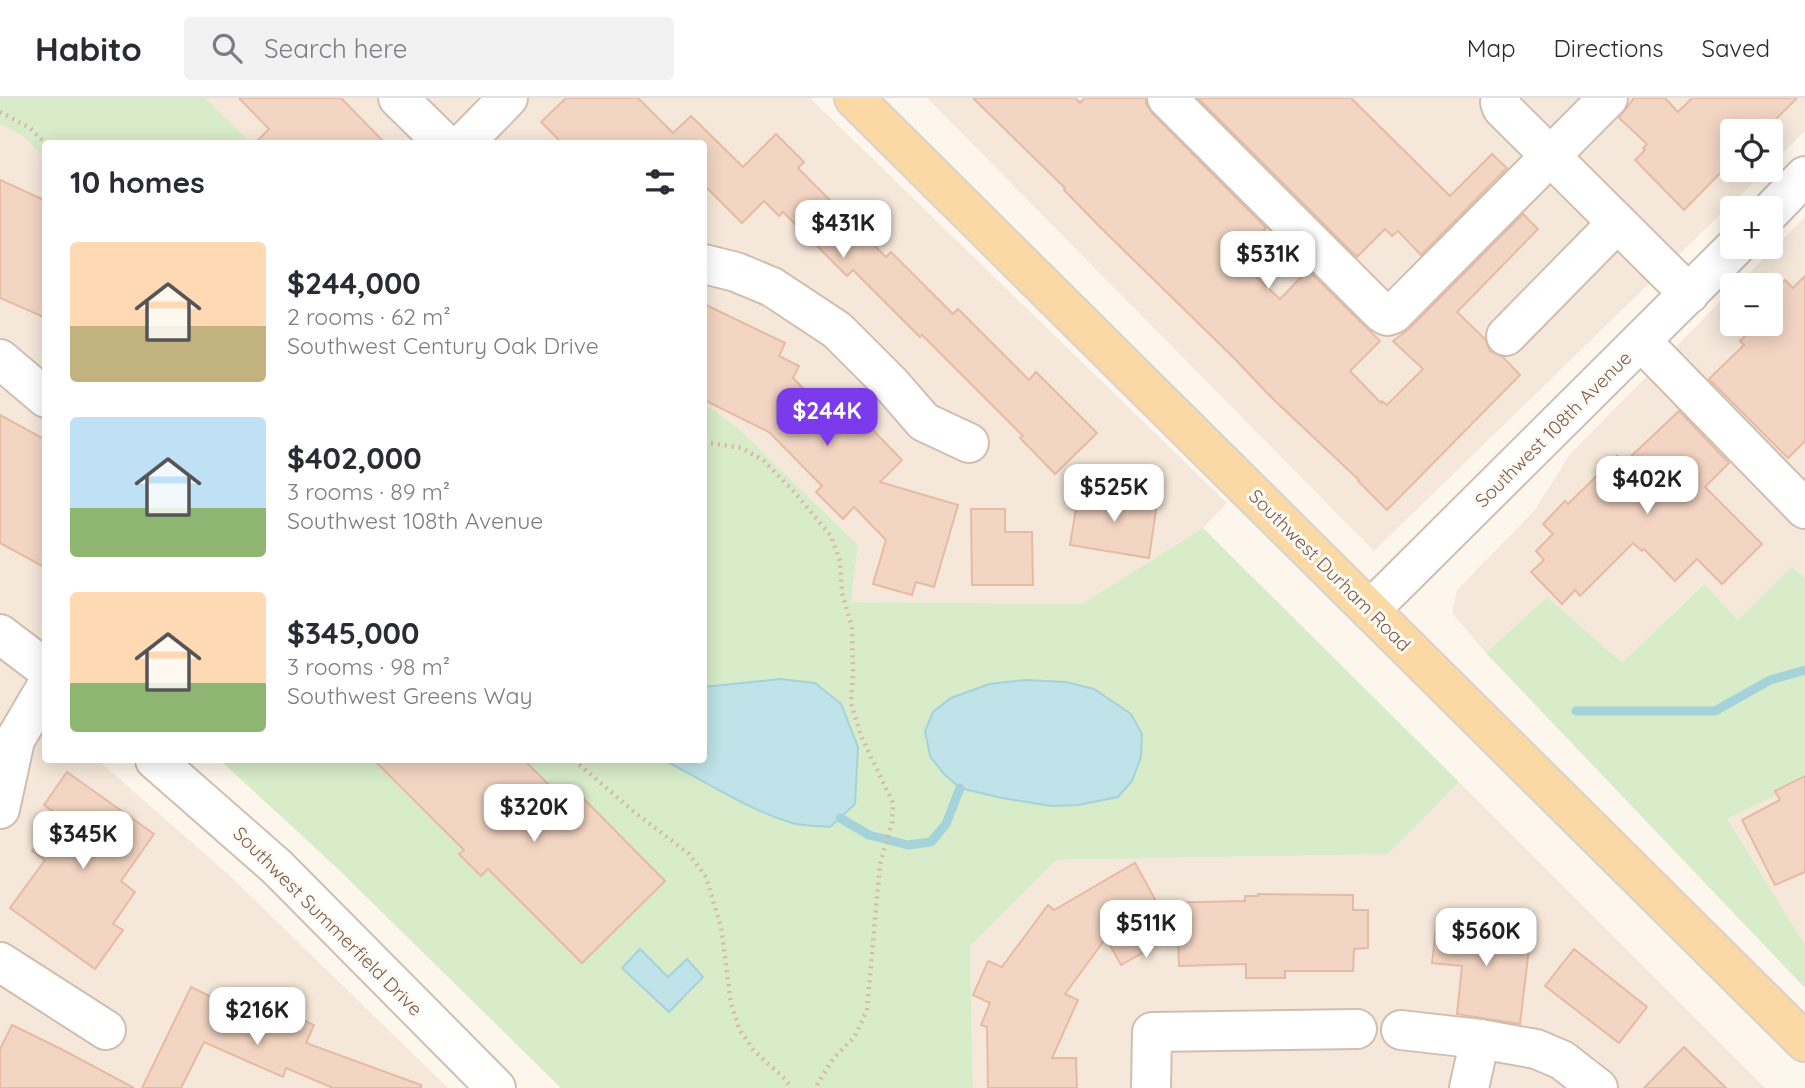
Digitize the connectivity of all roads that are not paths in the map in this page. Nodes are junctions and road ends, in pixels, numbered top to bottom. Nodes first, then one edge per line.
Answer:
1 (398, 98) edge
2 (508, 98) edge
3 (854, 98) edge
4 (1167, 98) edge
5 (1502, 98) edge
6 (1608, 98) edge
7 (440, 140) edge
8 (467, 140) edge
9 (1550, 156) junction
10 (1805, 176) edge
11 (1783, 199) edge
12 (1618, 223) junction
13 (1723, 259) edge
14 (707, 265) edge
15 (1689, 294) junction
16 (1506, 335) dead end
17 (1641, 341) junction
18 (0, 359) edge
19 (42, 395) edge
20 (968, 443) dead end
21 (1797, 486) edge
22 (1370, 610) junction
23 (0, 634) edge
24 (42, 666) edge
25 (42, 694) edge
26 (158, 763) edge
27 (0, 808) edge
28 (0, 962) edge
29 (1357, 1029) dead end
30 (106, 1030) dead end
31 (1401, 1030) dead end
32 (1480, 1040) junction
33 (1805, 1042) edge
34 (496, 1088) edge
35 (1151, 1088) edge
36 (1468, 1088) edge
37 (1598, 1088) edge

1 - 7 street
2 - 8 street
3 - 22 main road, Southwest Durham Road
4 - 9 street
5 - 9 street
6 - 9 street
9 - 12 street
10 - 11 street
12 - 15 street
12 - 16 street
13 - 15 street, Southwest 108th Avenue
14 - 20 street
15 - 17 street, Southwest 108th Avenue
17 - 21 street
17 - 22 street, Southwest 108th Avenue
18 - 19 street
22 - 33 main road, Southwest Durham Road
23 - 24 street
25 - 27 street
26 - 34 street, Southwest Summerfield Drive
28 - 30 street
29 - 35 street
31 - 32 street
32 - 36 street
32 - 37 street

